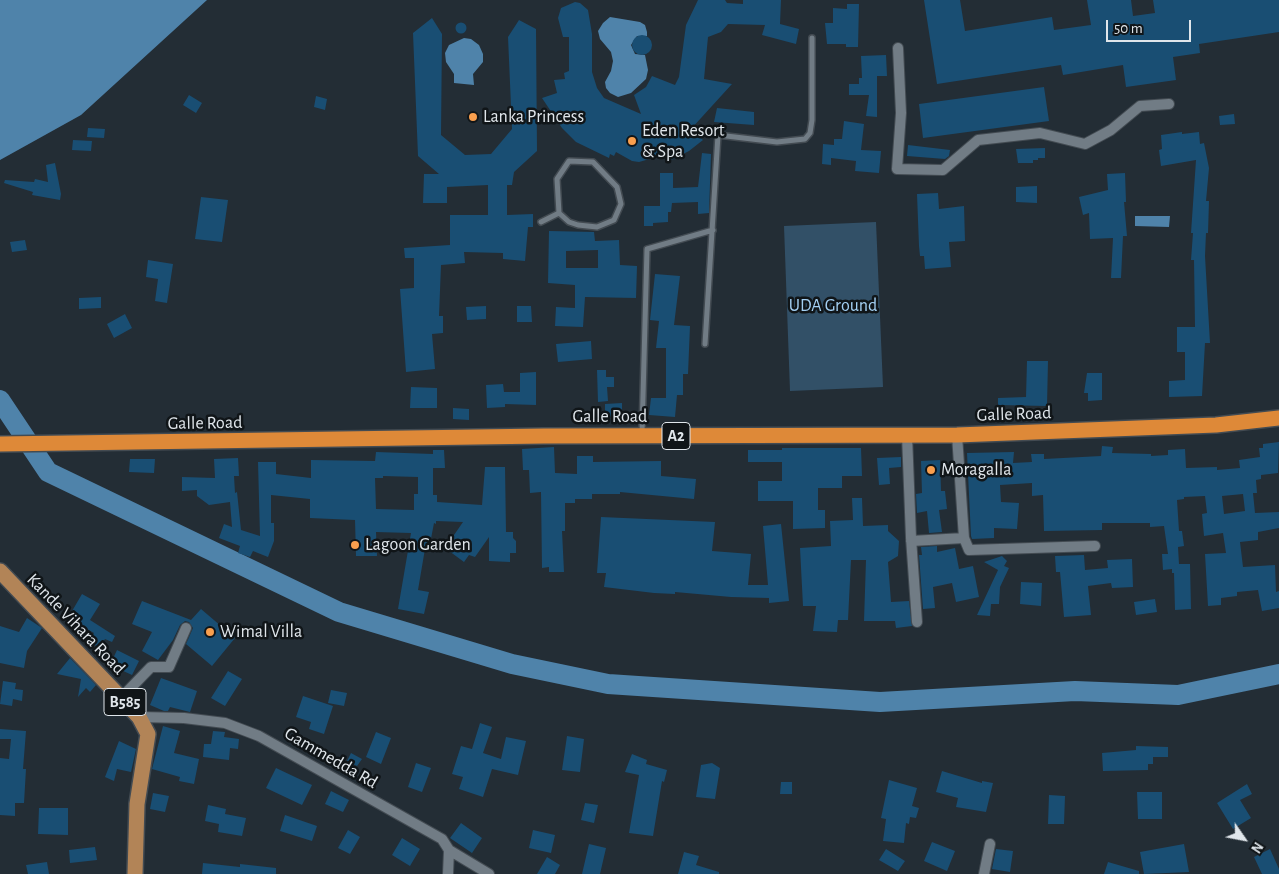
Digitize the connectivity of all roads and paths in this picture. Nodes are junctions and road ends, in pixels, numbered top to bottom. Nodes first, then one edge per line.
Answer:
1 (812, 38) dead end
2 (898, 48) dead end
3 (1169, 104) dead end
4 (559, 213) junction
5 (541, 222) dead end
6 (713, 230) junction
7 (705, 344) dead end
8 (1279, 418) edge
9 (907, 435) junction
10 (957, 435) junction
11 (642, 436) junction
12 (0, 444) edge
13 (964, 538) junction
14 (911, 541) junction
15 (1095, 546) dead end
16 (0, 570) edge
17 (917, 622) dead end
18 (186, 628) dead end
19 (121, 698) junction
20 (139, 716) junction
21 (990, 844) dead end
22 (449, 850) junction
23 (136, 874) edge
24 (448, 874) edge
25 (489, 874) edge
26 (984, 874) edge

1 - 6 lane
2 - 3 street
4 - 4 lane
4 - 5 lane
6 - 7 lane
6 - 11 lane
8 - 10 highway, Galle Road / A2
9 - 10 highway, Galle Road / A2
9 - 11 highway, Galle Road / A2
9 - 14 street
10 - 13 street
11 - 12 highway, Galle Road / A2
13 - 14 street
13 - 15 street
14 - 17 street
16 - 19 main road, Kande Vihara Road / B585
18 - 19 street
19 - 20 main road, Kande Vihara Road / B585
20 - 22 street, Gammedda Rd
20 - 23 main road, Kande Vihara Road / B585
21 - 26 street
22 - 24 street
22 - 25 street, Gammedda Rd

